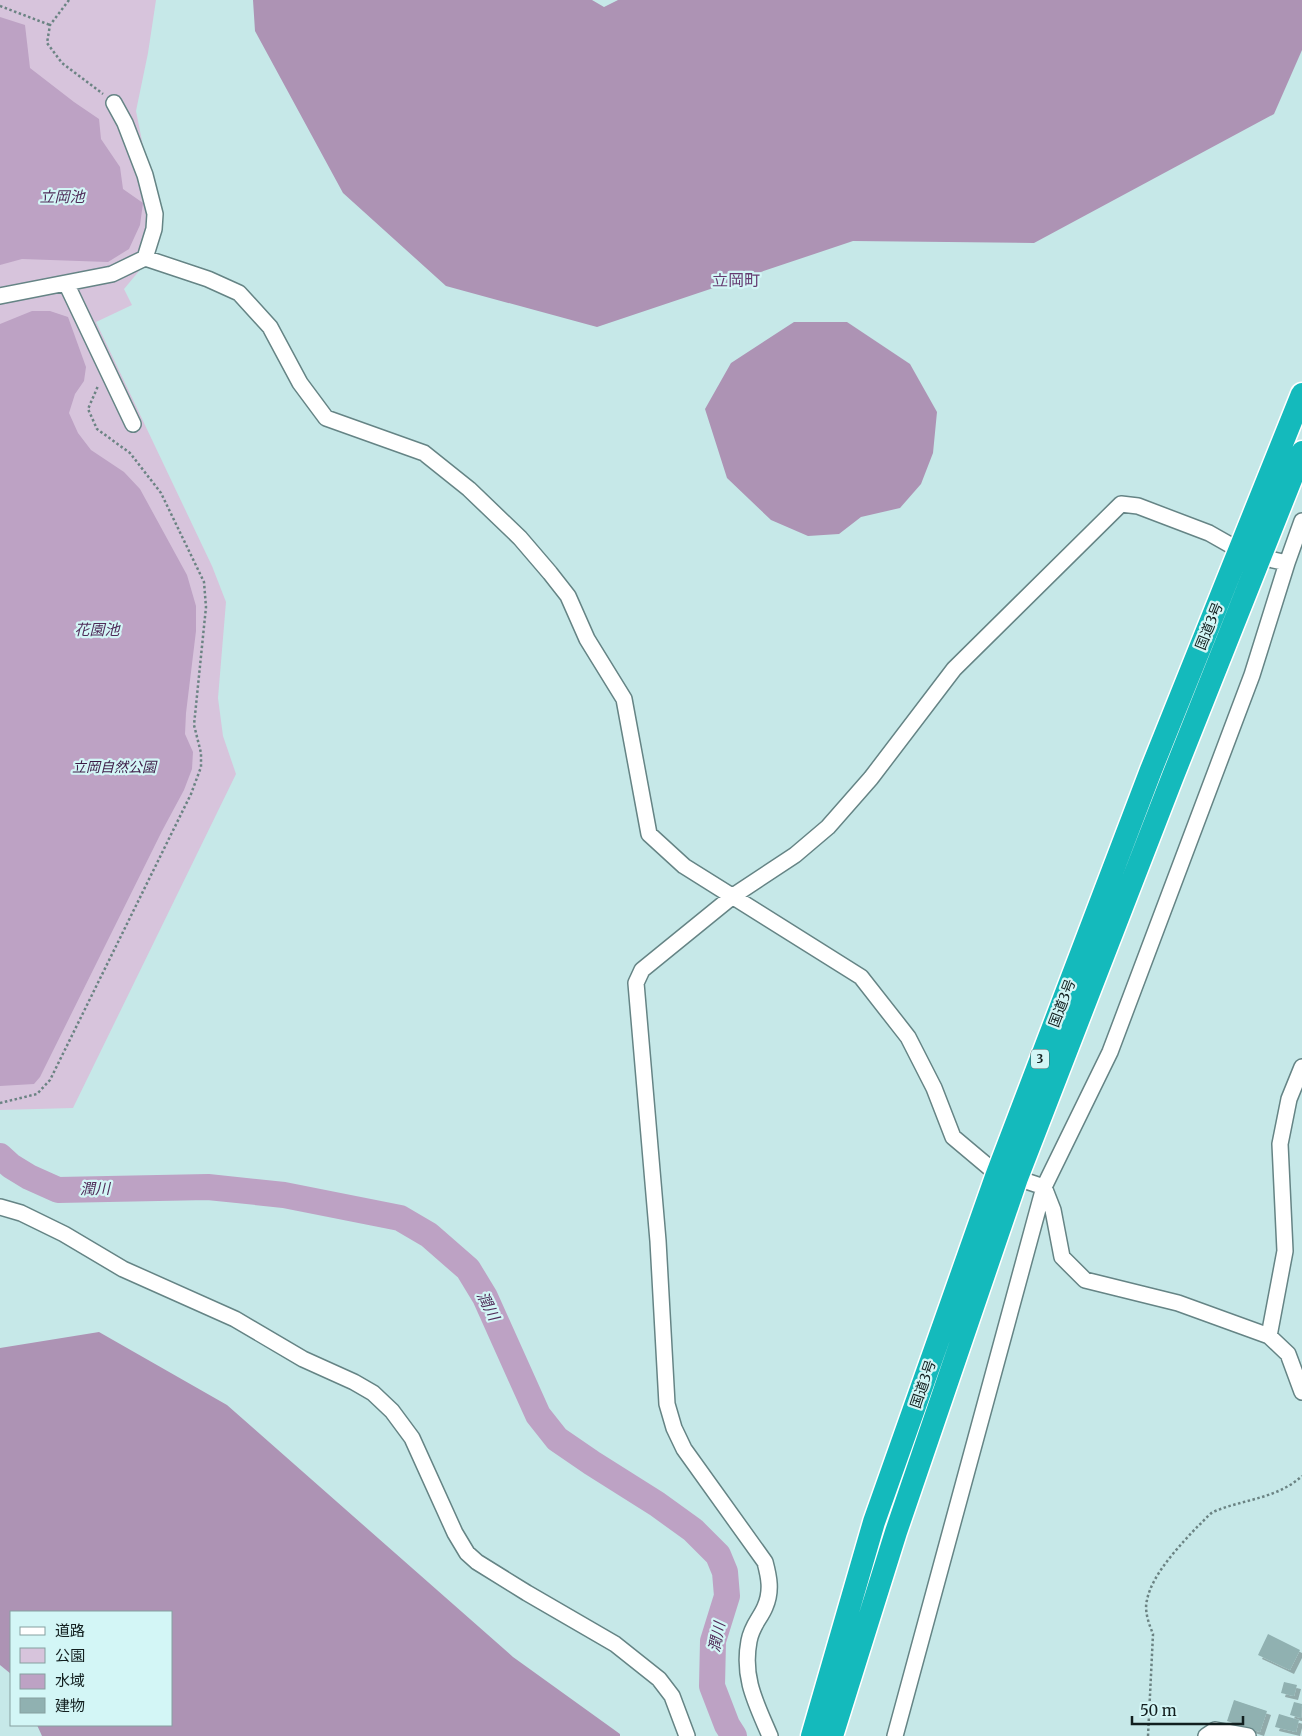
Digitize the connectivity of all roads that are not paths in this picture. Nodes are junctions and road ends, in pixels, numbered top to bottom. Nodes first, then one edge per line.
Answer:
1 (114, 103) road end
2 (145, 258) junction
3 (66, 283) junction
4 (0, 296) edge
5 (1302, 394) edge
6 (134, 424) dead end
7 (1302, 452) edge
8 (1300, 529) edge
9 (1250, 554) junction
10 (1287, 563) junction
11 (733, 896) junction
12 (1302, 1067) edge
13 (1007, 1176) junction
14 (1044, 1187) junction
15 (0, 1208) edge
16 (1268, 1336) junction
17 (1302, 1392) edge
18 (687, 1736) edge
19 (770, 1736) edge
20 (812, 1736) edge
21 (832, 1736) edge
22 (895, 1736) edge
23 (1206, 1736) edge
24 (1248, 1736) edge

1 - 2 street
2 - 3 street
2 - 11 street
3 - 4 street
3 - 6 street
5 - 9 highway, 国道3号 / 3
7 - 9 highway, 国道3号 / 3
8 - 10 street
9 - 10 street
9 - 11 street
9 - 13 highway, 国道3号 / 3
10 - 14 street
11 - 13 street
11 - 19 street
12 - 16 street
13 - 14 street
13 - 20 highway, 国道3号 / 3
13 - 21 highway, 国道3号 / 3
14 - 16 street
14 - 22 street
15 - 18 street
16 - 17 street
23 - 24 street

